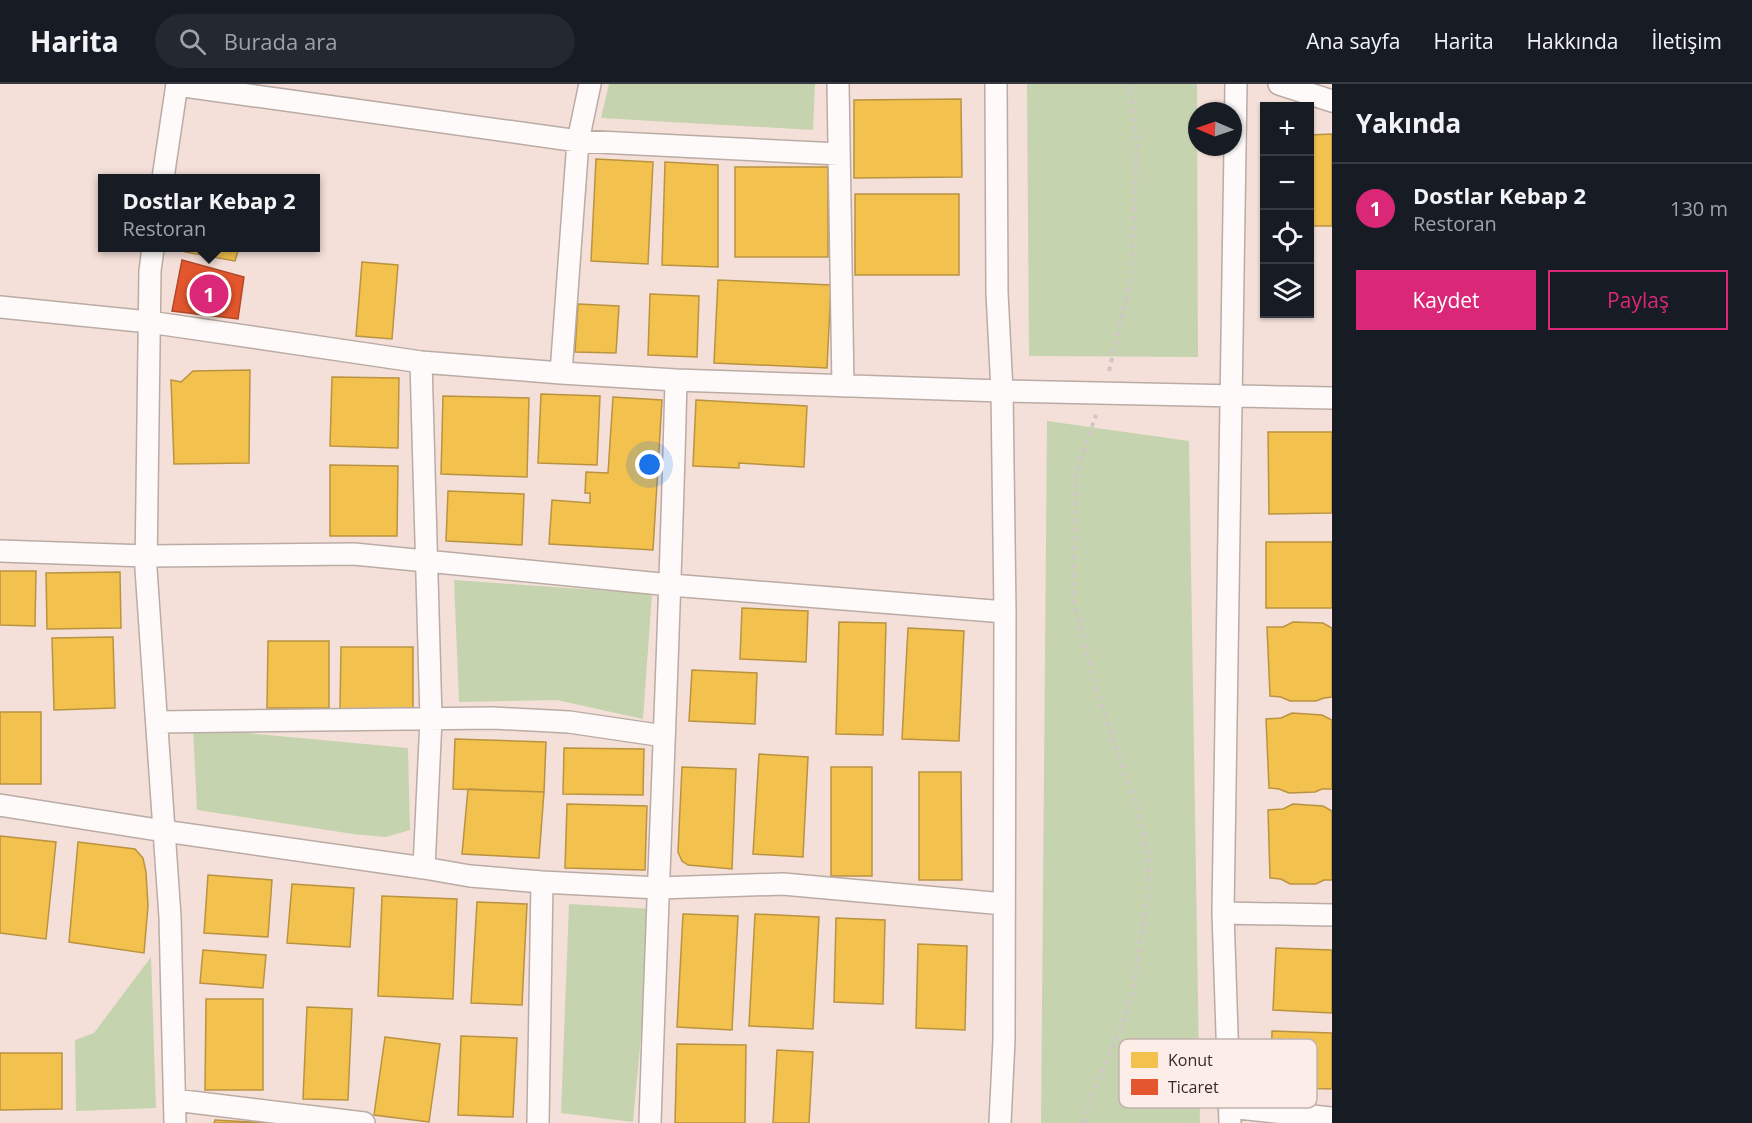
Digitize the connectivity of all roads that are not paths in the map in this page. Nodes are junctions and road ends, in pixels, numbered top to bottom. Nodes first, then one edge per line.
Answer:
1 (177, 84) edge
2 (590, 84) edge
3 (838, 84) edge
4 (996, 84) edge
5 (1236, 84) edge
6 (1279, 84) edge
7 (1332, 101) edge
8 (578, 141) junction
9 (839, 154) junction
10 (164, 174) edge
11 (152, 252) edge
12 (0, 307) edge
13 (149, 322) junction
14 (421, 362) junction
15 (561, 373) junction
16 (676, 380) junction
17 (843, 386) junction
18 (1002, 391) junction
19 (1232, 395) junction
20 (1332, 398) edge
21 (0, 551) edge
22 (146, 556) junction
23 (426, 561) junction
24 (671, 585) junction
25 (1005, 612) junction
26 (431, 719) junction
27 (157, 722) junction
28 (664, 736) junction
29 (0, 805) edge
30 (164, 831) junction
31 (424, 868) junction
32 (542, 882) junction
33 (658, 888) junction
34 (1004, 904) junction
35 (1223, 913) junction
36 (1332, 915) edge
37 (1227, 1039) edge
38 (175, 1100) junction
39 (1230, 1115) edge
40 (1332, 1118) edge
41 (175, 1123) edge
42 (364, 1123) edge
43 (538, 1123) edge
44 (650, 1123) edge
45 (1000, 1123) edge

1 - 8 street
1 - 10 street
2 - 8 street
3 - 9 street
4 - 18 street
5 - 19 street
6 - 7 street
8 - 9 street
8 - 15 street
9 - 17 street
11 - 13 street
12 - 13 street
13 - 14 street
13 - 22 street
14 - 15 street
14 - 23 street
15 - 16 street
16 - 17 street
16 - 24 street
17 - 18 street
18 - 19 street
18 - 25 street
19 - 20 street
19 - 35 street
21 - 22 street
22 - 23 street
22 - 27 street
23 - 24 street
23 - 26 street
24 - 25 street
24 - 28 street
25 - 34 street
26 - 27 street
26 - 28 street
26 - 31 street
27 - 30 street
28 - 33 street
29 - 30 street
30 - 31 street
30 - 38 street
31 - 32 street
32 - 33 street
32 - 43 street
33 - 34 street
33 - 44 street
34 - 45 street
35 - 36 street
35 - 37 street
38 - 41 street
38 - 42 street
39 - 40 street

